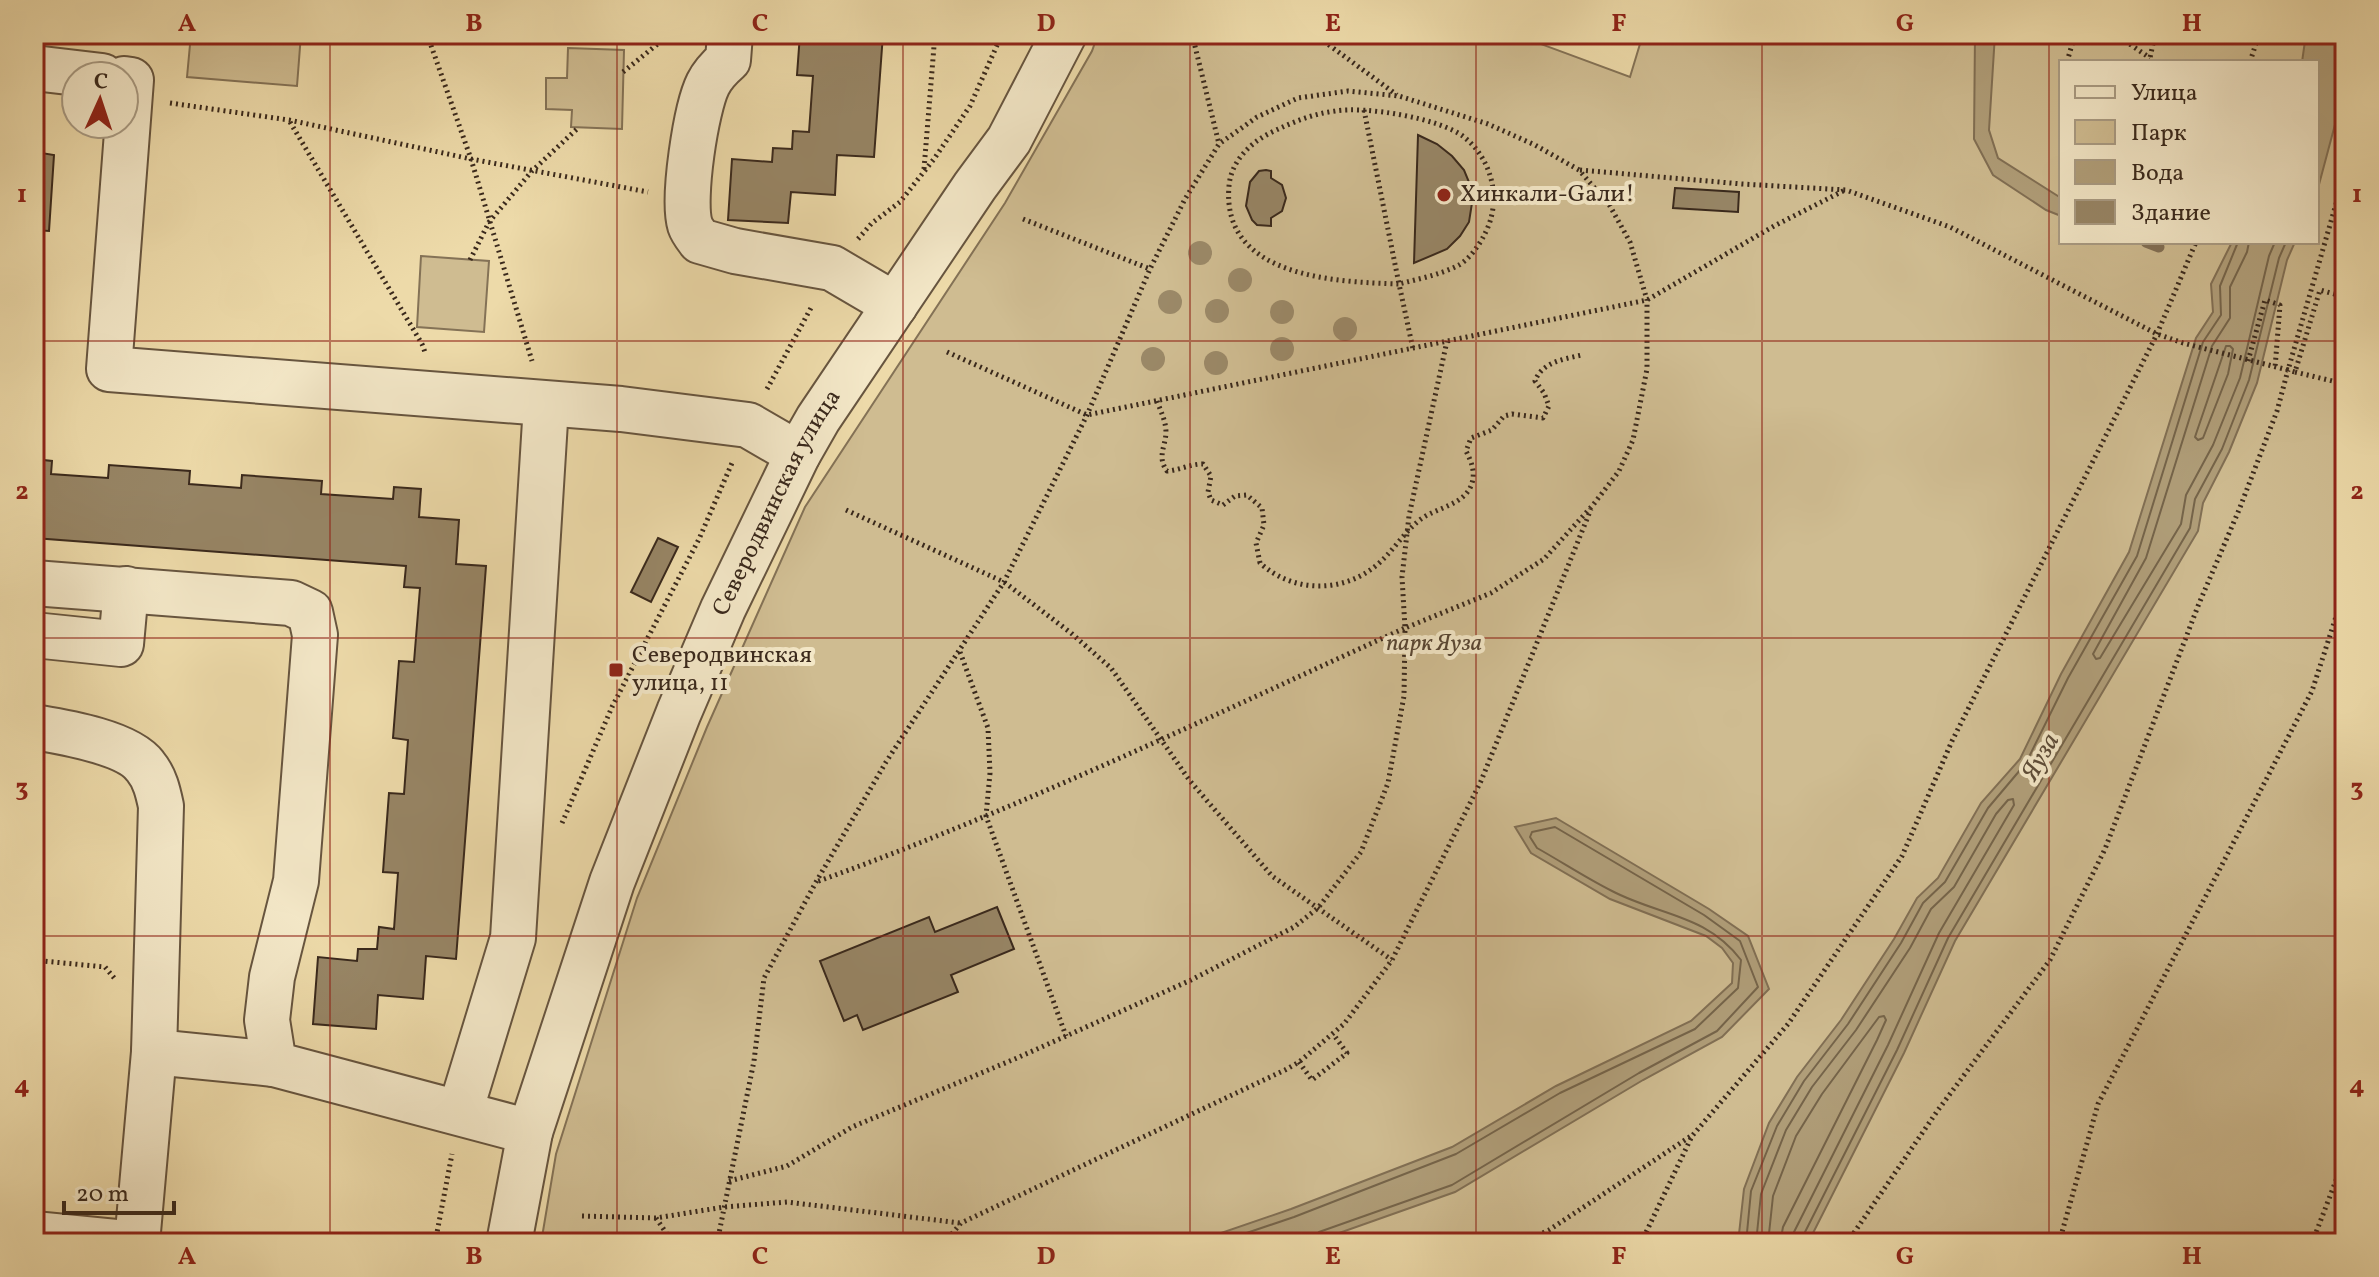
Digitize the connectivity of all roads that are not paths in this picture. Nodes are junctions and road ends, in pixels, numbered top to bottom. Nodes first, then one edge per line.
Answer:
1 (730, 34) edge
2 (1064, 34) edge
3 (34, 68) edge
4 (60, 73) edge
5 (117, 140) edge
6 (895, 305) junction
7 (546, 405) junction
8 (798, 454) junction
9 (34, 583) edge
10 (126, 589) junction
11 (34, 635) edge
12 (34, 727) edge
13 (155, 1039) junction
14 (274, 1064) junction
15 (460, 1112) junction
16 (530, 1132) junction
17 (34, 1234) edge
18 (126, 1243) edge
19 (137, 1243) edge
20 (509, 1243) edge

1 - 6 street
2 - 6 street, Северодвинская улица
3 - 4 street
5 - 7 street
6 - 8 street, Северодвинская улица
7 - 8 street
7 - 15 street
8 - 16 street, Северодвинская улица
9 - 10 street
10 - 11 street
10 - 14 street
12 - 13 street
13 - 14 street
13 - 19 street
14 - 15 street
15 - 16 street
16 - 20 street, Северодвинская улица
17 - 18 street

